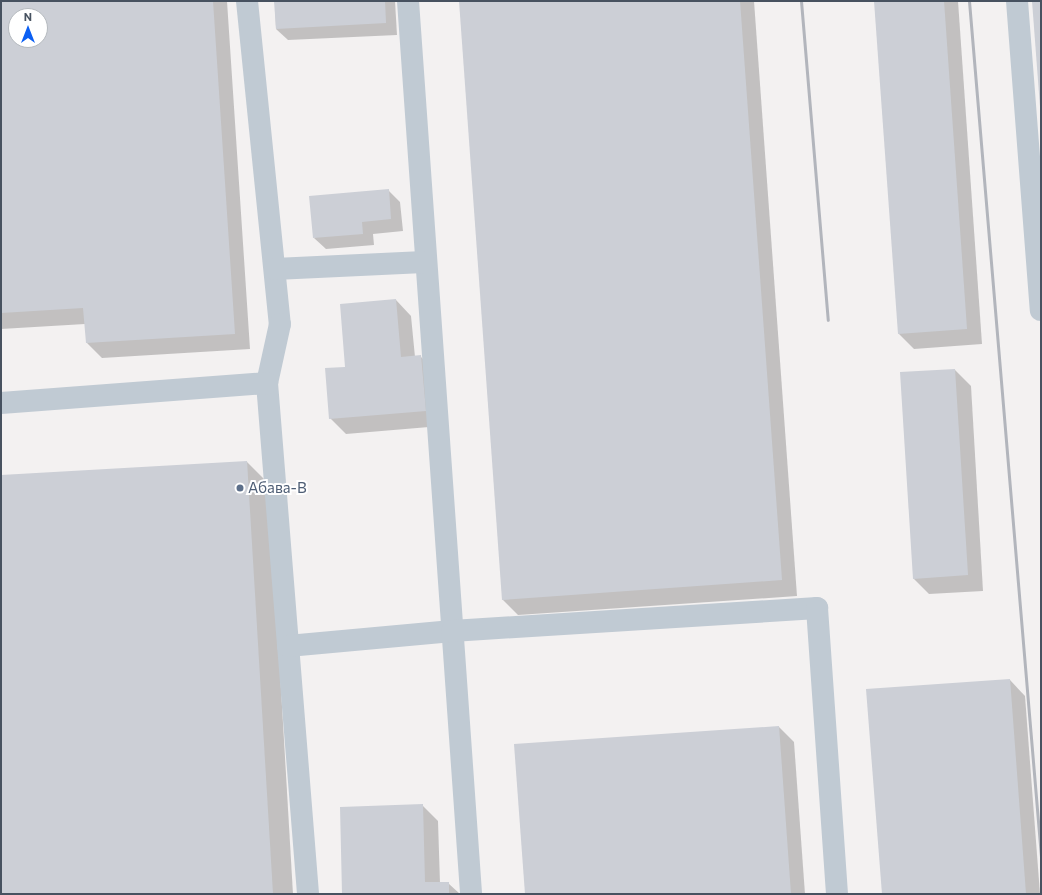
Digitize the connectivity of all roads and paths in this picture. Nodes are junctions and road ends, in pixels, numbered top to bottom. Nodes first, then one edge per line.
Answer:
1 (247, 1) edge
2 (408, 1) edge
3 (1018, 1) edge
4 (424, 262) junction
5 (275, 269) junction
6 (1041, 310) edge
7 (267, 383) junction
8 (1, 403) edge
9 (452, 631) junction
10 (288, 646) junction
11 (308, 894) edge
12 (471, 894) edge
13 (837, 894) edge

1 - 5 lane
2 - 4 lane
3 - 6 lane
4 - 5 lane
4 - 9 lane
5 - 7 lane
7 - 8 lane
7 - 10 lane
9 - 10 lane
9 - 12 lane
9 - 13 lane
10 - 11 lane

